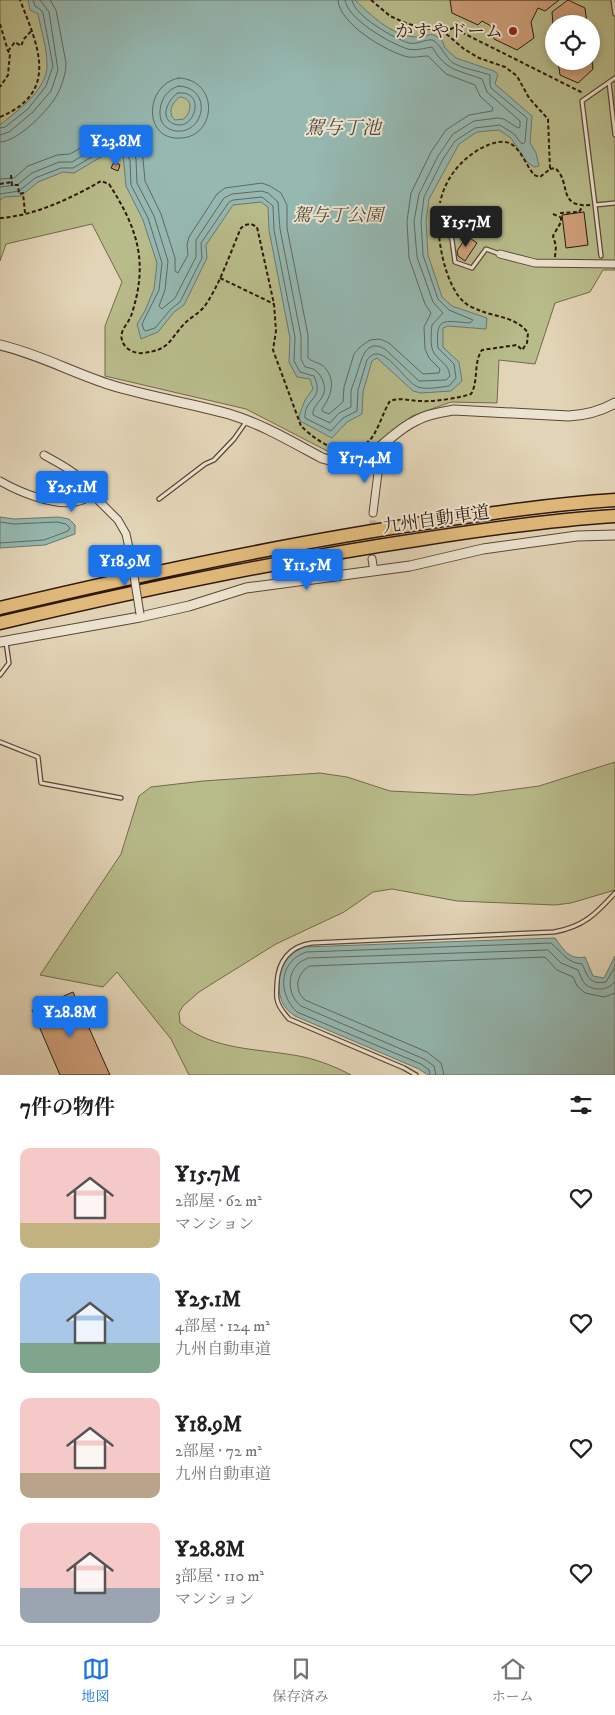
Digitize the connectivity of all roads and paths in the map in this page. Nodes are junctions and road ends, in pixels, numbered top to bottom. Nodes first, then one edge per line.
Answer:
1 (20, 0) edge
2 (371, 0) edge
3 (613, 0) edge
4 (615, 14) edge
5 (0, 24) edge
6 (32, 30) junction
7 (444, 32) junction
8 (8, 51) junction
9 (615, 78) edge
10 (609, 82) junction
11 (0, 87) edge
12 (590, 96) junction
13 (0, 118) edge
14 (615, 136) edge
15 (550, 169) junction
16 (11, 175) dead end
17 (12, 182) junction
18 (0, 184) edge
19 (615, 203) edge
20 (595, 205) junction
21 (439, 209) junction
22 (25, 213) junction
23 (553, 214) dead end
24 (560, 217) junction
25 (0, 218) edge
26 (500, 254) joint
27 (601, 256) dead end
28 (555, 263) junction
29 (615, 264) edge
30 (219, 277) junction
31 (274, 304) junction
32 (0, 345) edge
33 (615, 403) edge
34 (248, 421) junction
35 (374, 454) junction
36 (44, 455) dead end
37 (0, 481) edge
38 (93, 495) junction
39 (160, 499) dead end
40 (615, 500) edge
41 (373, 513) tunnel mouth
42 (615, 516) edge
43 (615, 535) edge
44 (372, 559) tunnel mouth
45 (374, 571) junction
46 (0, 608) edge
47 (140, 616) junction
48 (0, 623) edge
49 (3, 642) edge
50 (0, 675) edge
51 (0, 742) edge
52 (121, 798) dead end
53 (615, 893) edge
54 (416, 1075) edge

1 - 6 path
2 - 7 path
3 - 4 lane
5 - 8 path
6 - 8 path
6 - 13 path
7 - 12 path
7 - 15 path
8 - 11 path
9 - 10 lane
10 - 12 lane
10 - 14 lane
12 - 20 lane
15 - 21 path
15 - 24 path
16 - 17 path
17 - 18 path
17 - 22 path
19 - 20 lane
20 - 27 lane
21 - 26 lane
21 - 31 path
22 - 25 path
22 - 30 path
23 - 24 path
24 - 28 path
26 - 28 street
28 - 29 street
30 - 31 path
30 - 31 path
32 - 34 street
33 - 35 street
34 - 35 street
34 - 39 lane
35 - 41 street
36 - 38 street
37 - 38 street
38 - 47 street, bridge
40 - 46 highway, 九州自動車道
42 - 48 highway, 九州自動車道
43 - 45 street
44 - 45 street
45 - 47 street
47 - 49 street
49 - 50 lane
51 - 52 lane
53 - 54 lane

